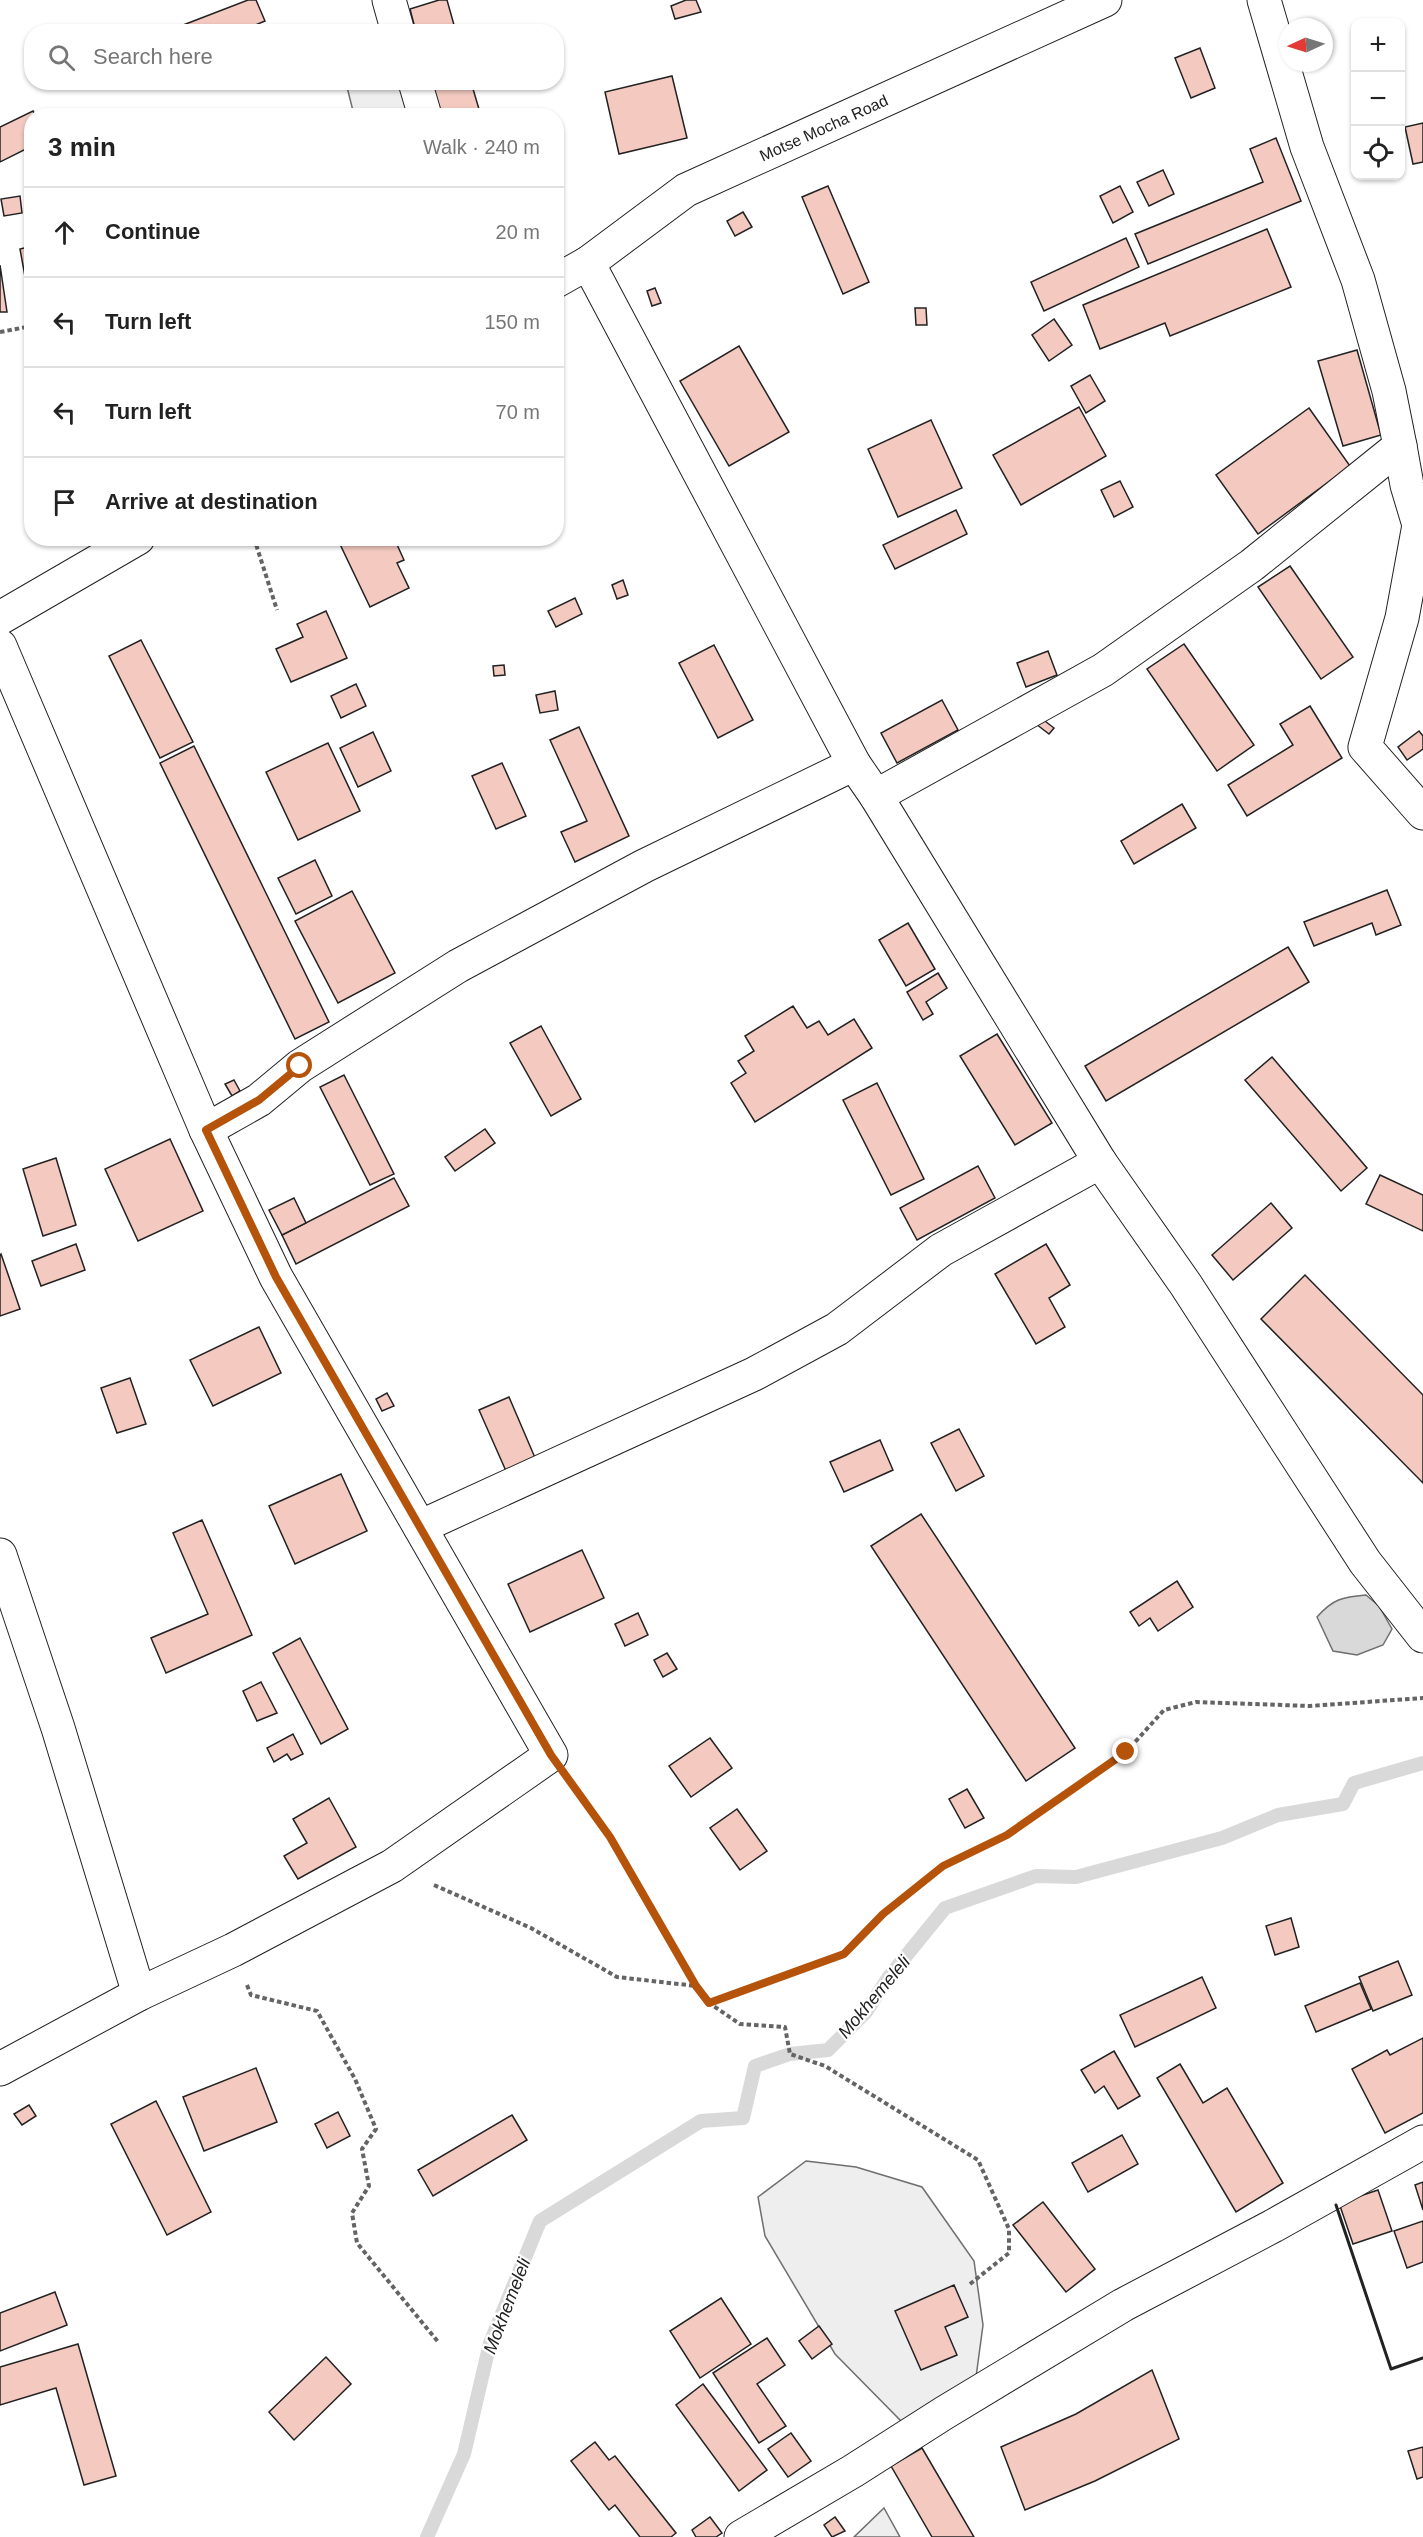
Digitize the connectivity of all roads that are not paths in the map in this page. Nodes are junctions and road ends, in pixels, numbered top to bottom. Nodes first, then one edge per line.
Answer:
1 (389, 0) edge
2 (1105, 0) edge
3 (1264, 0) edge
4 (396, 24) edge
5 (417, 90) edge
6 (423, 108) edge
7 (588, 262) junction
8 (564, 276) edge
9 (1400, 446) junction
10 (124, 546) edge
11 (0, 618) edge
12 (0, 646) edge
13 (854, 764) junction
14 (876, 796) junction
15 (1423, 813) edge
16 (206, 1130) junction
17 (1100, 1162) junction
18 (420, 1527) junction
19 (0, 1555) edge
20 (1423, 1636) edge
21 (140, 1994) junction
22 (0, 2069) edge
23 (1423, 2142) edge
24 (741, 2537) edge

1 - 4 street
2 - 7 street, Motse Mocha Road
3 - 9 street
5 - 6 street
7 - 8 street, Motse Mocha Road
7 - 13 street
9 - 14 street
9 - 15 street
10 - 11 street
12 - 16 street
13 - 14 street
13 - 16 street
14 - 17 street
16 - 18 street
17 - 18 street
17 - 20 street
18 - 21 street
19 - 21 street
21 - 22 street
23 - 24 street

